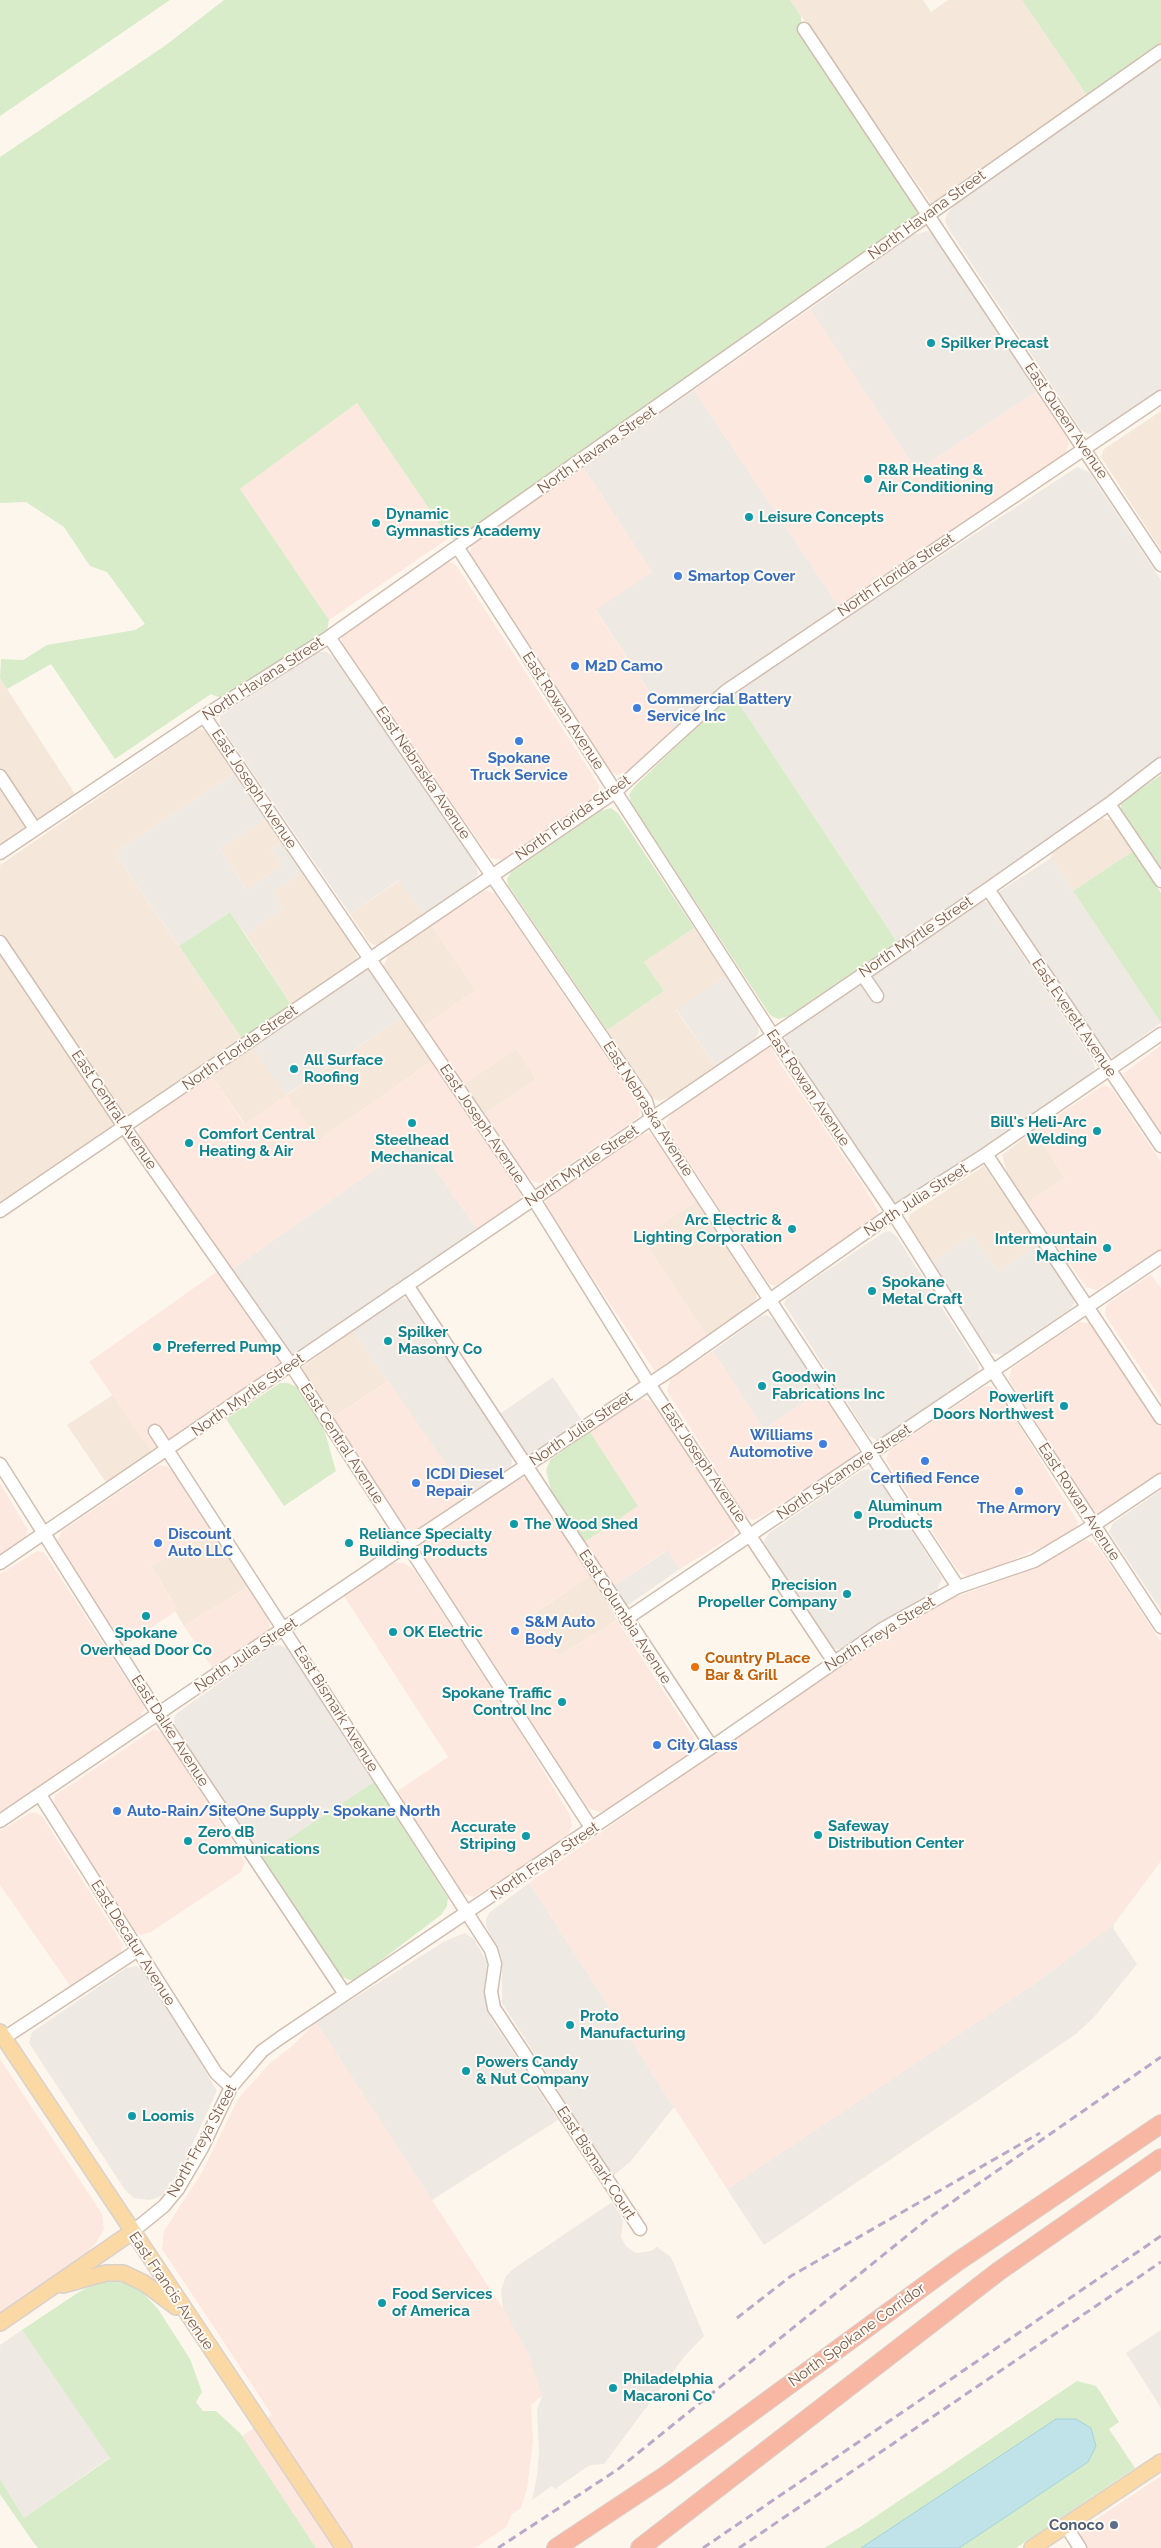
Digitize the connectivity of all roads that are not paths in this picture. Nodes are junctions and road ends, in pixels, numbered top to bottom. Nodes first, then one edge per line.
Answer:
1 (804, 29) dead end
2 (1161, 51) edge
3 (930, 216) junction
4 (1161, 397) edge
5 (1083, 447) junction
6 (458, 548) junction
7 (1161, 565) edge
8 (329, 637) junction
9 (204, 716) junction
10 (1161, 764) edge
11 (0, 776) edge
12 (615, 792) junction
13 (1109, 804) junction
14 (35, 829) junction
15 (0, 853) edge
16 (492, 875) junction
17 (1161, 881) edge
18 (988, 889) junction
19 (0, 942) edge
20 (370, 958) junction
21 (862, 974) junction
22 (877, 996) dead end
23 (772, 1034) junction
24 (1161, 1034) edge
25 (1109, 1070) junction
26 (651, 1119) junction
27 (125, 1128) junction
28 (1161, 1146) edge
29 (986, 1154) junction
30 (533, 1198) junction
31 (0, 1211) edge
32 (893, 1213) junction
33 (1161, 1256) edge
34 (407, 1285) junction
35 (771, 1299) junction
36 (1087, 1307) junction
37 (291, 1365) junction
38 (992, 1371) junction
39 (649, 1384) junction
40 (1161, 1418) edge
41 (155, 1431) dead end
42 (167, 1451) junction
43 (871, 1454) junction
44 (0, 1464) edge
45 (526, 1465) junction
46 (1161, 1480) edge
47 (1094, 1525) junction
48 (43, 1533) junction
49 (751, 1534) junction
50 (408, 1544) junction
51 (0, 1563) edge
52 (958, 1587) junction
53 (626, 1619) junction
54 (1161, 1627) edge
55 (285, 1629) junction
56 (834, 1662) junction
57 (158, 1714) junction
58 (712, 1747) junction
59 (40, 1795) junction
60 (0, 1821) edge
61 (592, 1829) junction
62 (467, 1913) junction
63 (138, 1950) junction
64 (345, 1994) junction
65 (2, 2035) edge
66 (231, 2087) junction
67 (1161, 2124) edge
68 (1161, 2158) edge
69 (640, 2229) dead end
70 (132, 2232) junction
71 (50, 2289) junction
72 (188, 2317) junction
73 (0, 2323) edge
74 (1161, 2462) edge
75 (1066, 2526) junction
76 (344, 2548) edge
77 (556, 2548) edge
78 (640, 2548) edge
79 (1032, 2548) edge
80 (1080, 2548) edge

1 - 3 street, East Queen Avenue
2 - 3 street, North Havana Street
3 - 5 street, East Queen Avenue
3 - 6 street, North Havana Street
4 - 5 street, North Florida Street
5 - 7 street, East Queen Avenue
5 - 12 street, North Florida Street
6 - 8 street, North Havana Street
6 - 12 street, East Rowan Avenue
8 - 9 street, North Havana Street
8 - 16 street, East Nebraska Avenue
9 - 14 street, North Havana Street
9 - 20 street, East Joseph Avenue
10 - 13 street, North Myrtle Street
11 - 14 street
12 - 16 street, North Florida Street
12 - 23 street, East Rowan Avenue
13 - 17 street
13 - 18 street, North Myrtle Street
14 - 15 street, North Havana Street
16 - 20 street, North Florida Street
16 - 26 street, East Nebraska Avenue
18 - 21 street, North Myrtle Street
18 - 25 street, East Everett Avenue
19 - 27 street, East Central Avenue
20 - 27 street, North Florida Street
20 - 30 street, East Joseph Avenue
21 - 22 street
21 - 23 street, North Myrtle Street
23 - 26 street, North Myrtle Street
23 - 32 street, East Rowan Avenue
24 - 25 street, North Julia Street
25 - 28 street, East Everett Avenue
25 - 29 street, North Julia Street
26 - 30 street, North Myrtle Street
26 - 35 street, East Nebraska Avenue
27 - 31 street, North Florida Street
27 - 37 street, East Central Avenue
29 - 32 street, North Julia Street
29 - 36 street
30 - 34 street, North Myrtle Street
30 - 39 street, East Joseph Avenue
32 - 35 street, North Julia Street
32 - 38 street, East Rowan Avenue
33 - 36 street, North Sycamore Street
34 - 37 street, North Myrtle Street
34 - 45 street, East Columbia Avenue
35 - 39 street, North Julia Street
35 - 43 street, East Nebraska Avenue
36 - 38 street, North Sycamore Street
36 - 40 street
37 - 42 street, North Myrtle Street
37 - 50 street, East Central Avenue
38 - 43 street, North Sycamore Street
38 - 47 street, East Rowan Avenue
39 - 45 street, North Julia Street
39 - 49 street, East Joseph Avenue
41 - 42 street, East Bismark Avenue
42 - 48 street, North Myrtle Street
42 - 55 street, East Bismark Avenue
43 - 49 street, North Sycamore Street
43 - 52 street, East Nebraska Avenue
44 - 48 street, East Dalke Avenue
45 - 50 street, North Julia Street
45 - 53 street, East Columbia Avenue
46 - 47 street, North Freya Street
47 - 52 street, North Freya Street
47 - 54 street, East Rowan Avenue
48 - 51 street, North Myrtle Street
48 - 57 street, East Dalke Avenue
49 - 53 street, North Sycamore Street
49 - 56 street, East Joseph Avenue
50 - 55 street, North Julia Street
50 - 61 street, East Central Avenue
52 - 56 street, North Freya Street
53 - 58 street, East Columbia Avenue
55 - 57 street, North Julia Street
55 - 62 street, East Bismark Avenue
56 - 58 street, North Freya Street
57 - 59 street, North Julia Street
57 - 64 street, East Dalke Avenue
58 - 61 street, North Freya Street
59 - 60 street, North Julia Street
59 - 63 street, East Decatur Avenue
61 - 62 street, North Freya Street
62 - 64 street, North Freya Street
62 - 69 street, East Bismark Court
63 - 65 street
63 - 66 street, East Decatur Avenue
64 - 66 street, North Freya Street
65 - 70 main road, East Francis Avenue
66 - 70 street, North Freya Street
67 - 77 highway, North Spokane Corridor
68 - 78 highway
70 - 71 main road, North Freya Street
70 - 72 main road, East Francis Avenue
71 - 72 main road
71 - 73 main road, North Freya Street
72 - 76 main road, East Francis Avenue
74 - 75 main road
75 - 79 main road
75 - 80 street

